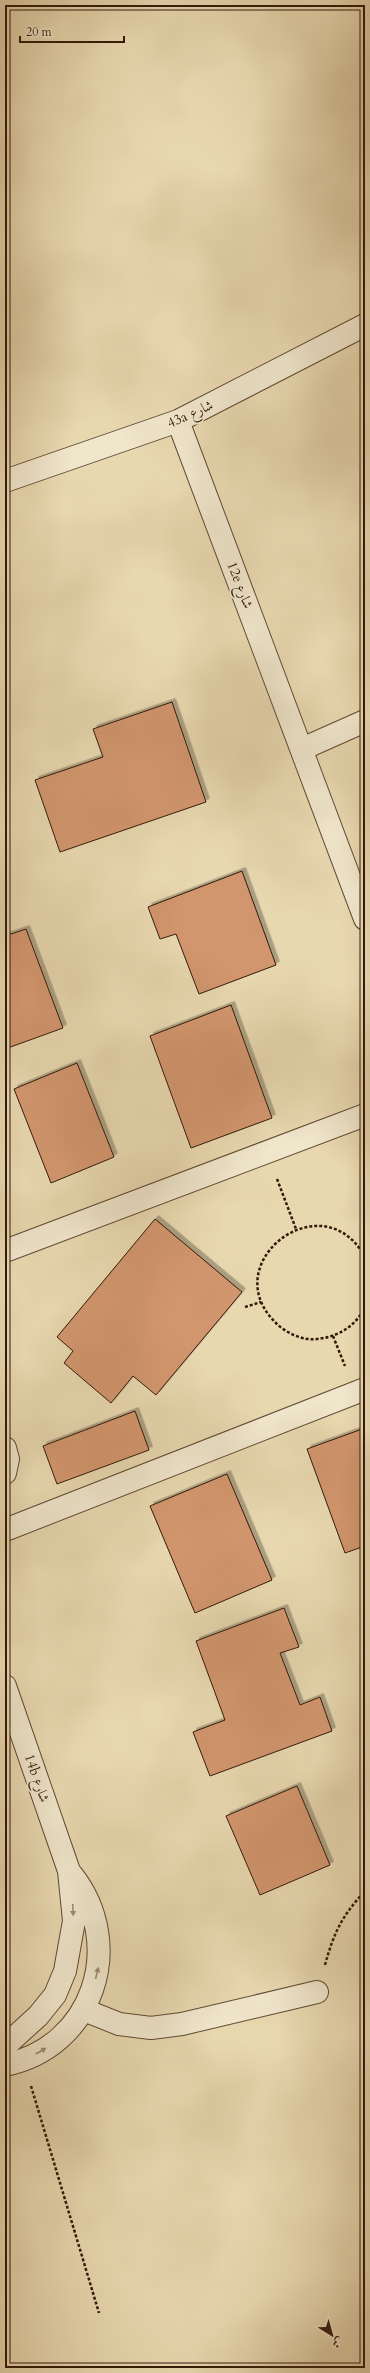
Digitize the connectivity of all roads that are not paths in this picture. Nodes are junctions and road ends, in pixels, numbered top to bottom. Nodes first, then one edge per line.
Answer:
1 (365, 326) edge
2 (178, 421) junction
3 (5, 481) edge
4 (365, 721) edge
5 (302, 749) junction
6 (365, 919) edge
7 (365, 1116) edge
8 (5, 1251) edge
9 (365, 1389) edge
10 (5, 1448) edge
11 (5, 1473) edge
12 (5, 1530) edge
13 (5, 1686) edge
14 (69, 1871) junction
15 (317, 1992) road end
16 (84, 2010) junction
17 (5, 2046) edge
18 (14, 2063) edge

1 - 2 street, 43a شارع
2 - 3 street, 43a شارع
2 - 5 street, 12e شارع
4 - 5 street
5 - 6 street, 12e شارع
7 - 8 street
9 - 12 street
10 - 11 street
13 - 14 street, 14b شارع
16 -> 14 street, 14b شارع
14 -> 17 street, 14b شارع
15 - 16 street
18 -> 16 street

